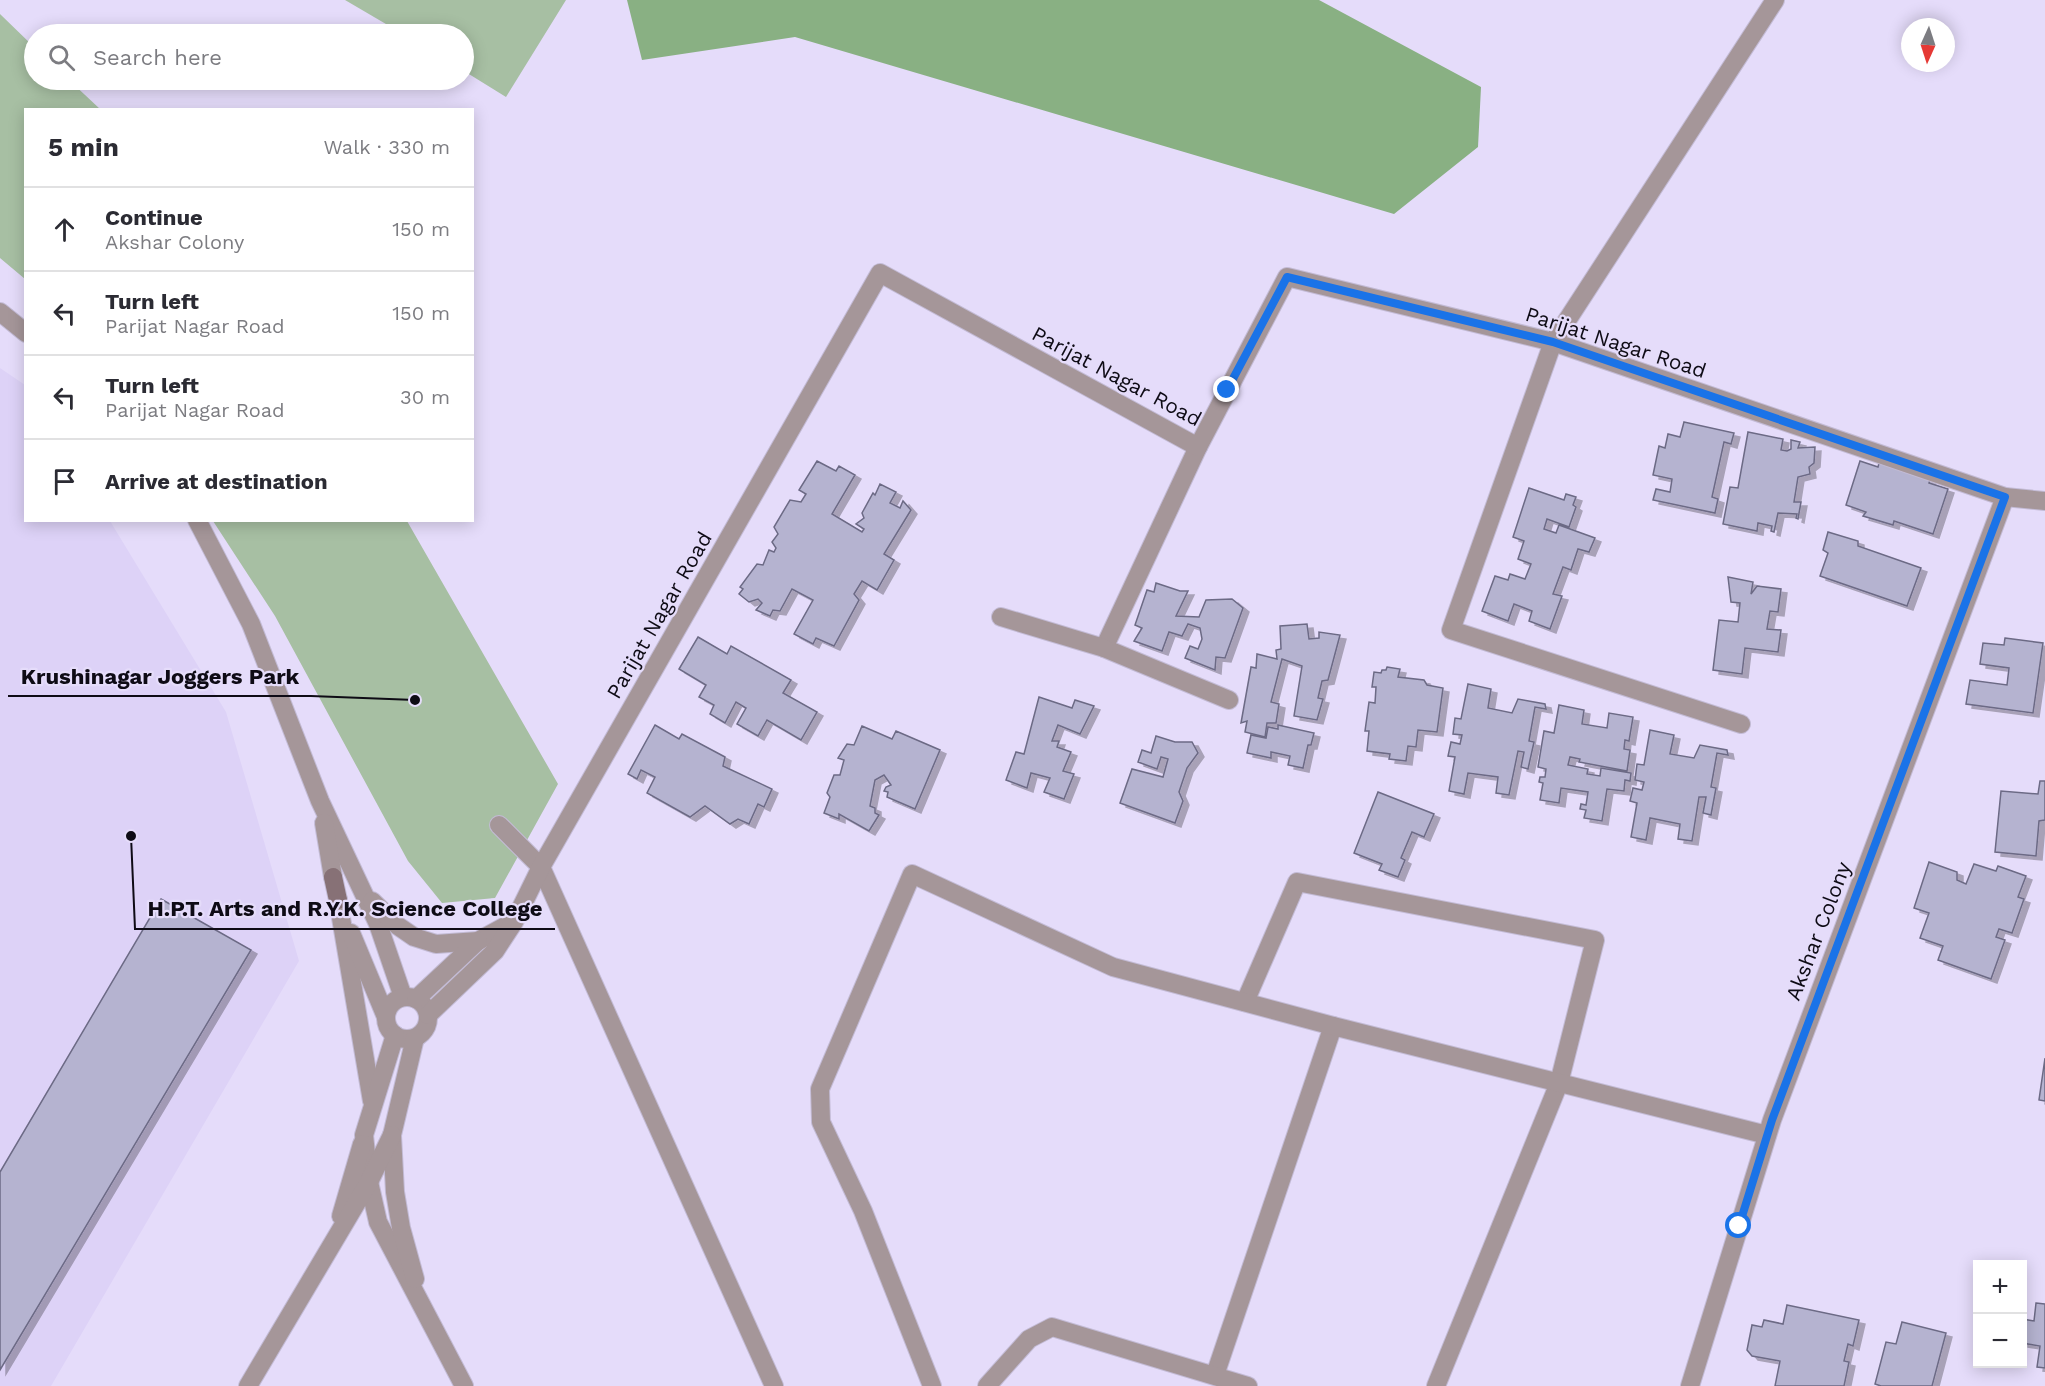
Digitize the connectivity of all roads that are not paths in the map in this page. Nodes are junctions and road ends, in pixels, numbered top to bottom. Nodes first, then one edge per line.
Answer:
1 (1775, 0) edge
2 (0, 312) edge
3 (24, 331) edge
4 (1553, 342) junction
5 (1198, 447) junction
6 (2005, 497) junction
7 (2045, 501) edge
8 (198, 522) edge
9 (1001, 617) dead end
10 (1104, 648) junction
11 (1229, 700) dead end
12 (1741, 724) dead end
13 (320, 801) junction
14 (499, 825) dead end
15 (540, 867) junction
16 (333, 877) joint
17 (364, 894) junction
18 (338, 900) junction
19 (514, 922) junction
20 (478, 941) junction
21 (409, 998) junction
22 (1245, 1002) junction
23 (428, 1015) junction
24 (386, 1017) junction
25 (1333, 1026) junction
26 (395, 1035) junction
27 (416, 1038) junction
28 (1559, 1083) junction
29 (372, 1106) junction
30 (364, 1135) junction
31 (392, 1135) junction
32 (1767, 1135) junction
33 (369, 1182) junction
34 (334, 1240) junction
35 (421, 1304) junction
36 (1215, 1375) junction
37 (248, 1386) edge
38 (464, 1386) edge
39 (774, 1386) edge
40 (932, 1386) edge
41 (987, 1386) edge
42 (1248, 1386) edge
43 (1436, 1386) edge
44 (1690, 1386) edge

1 - 4 street
2 - 3 street
4 - 5 street, Parijat Nagar Road
4 - 6 street, Parijat Nagar Road
4 - 12 street
5 - 10 street
5 - 15 street, Parijat Nagar Road
6 - 7 street, Parijat Nagar Road
6 - 32 street, Akshar Colony
8 - 13 street
9 - 10 street
10 - 11 street
13 - 16 street
13 - 17 street
14 - 15 street
15 - 19 street
15 - 39 street
16 - 18 main road
17 - 20 street
17 - 21 street
18 - 24 street
18 - 29 street
19 - 20 street
19 - 23 street
20 - 21 street
21 - 23 street
21 - 24 street
22 - 25 street
22 - 28 street
22 - 40 street
23 - 27 street
24 - 26 street
25 - 28 street
25 - 36 street
26 - 27 street
26 - 29 street
27 - 31 street
28 - 32 street
28 - 43 street
29 - 30 street
30 - 33 street
30 - 34 street
31 - 33 street
31 - 35 street
32 - 44 street, Akshar Colony
33 - 34 street
33 - 35 street
34 - 37 street
35 - 38 street
36 - 41 street
36 - 42 street

